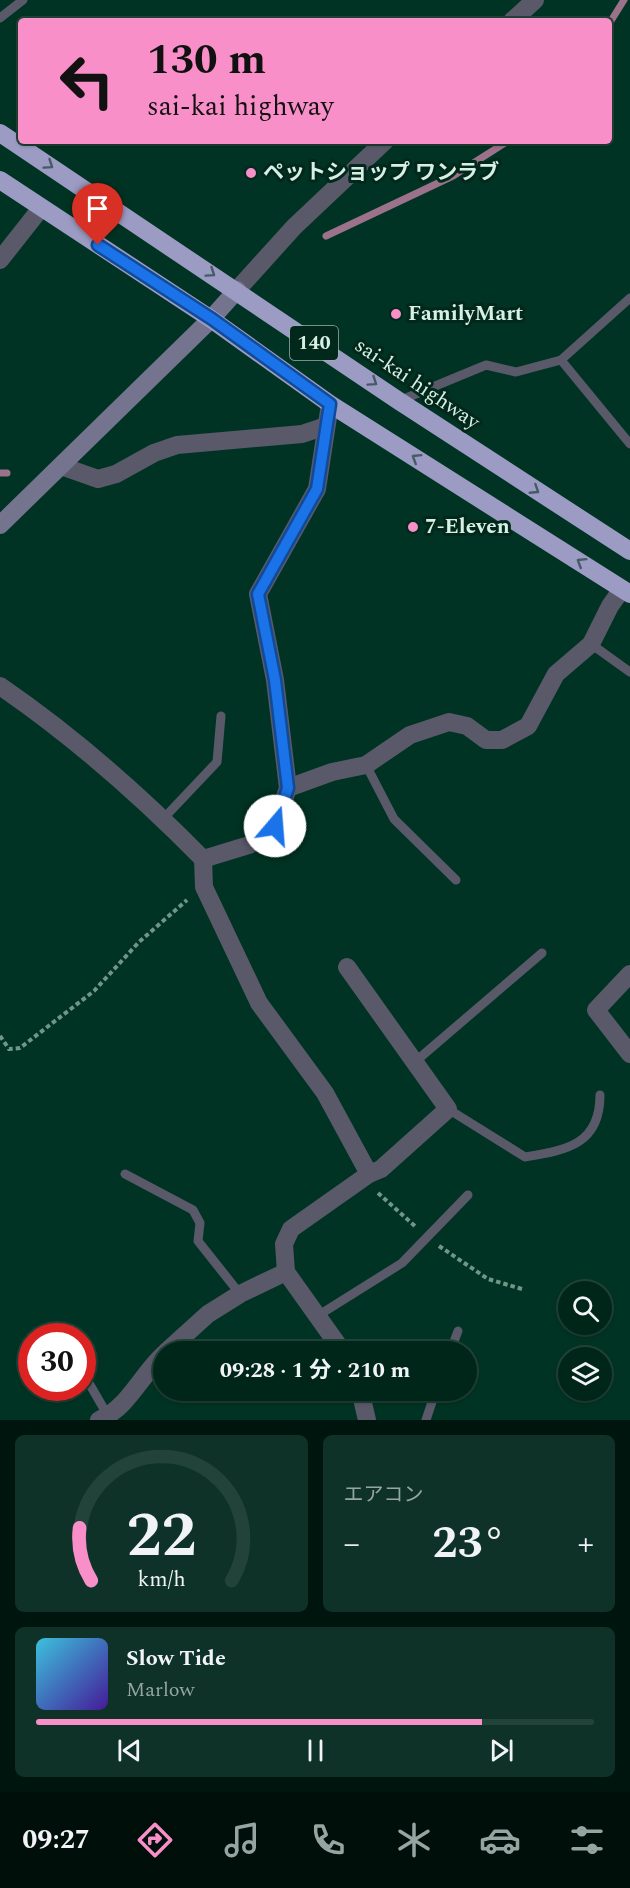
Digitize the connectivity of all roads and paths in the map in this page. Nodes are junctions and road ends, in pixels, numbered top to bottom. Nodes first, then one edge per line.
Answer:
1 (22, 0) edge
2 (535, 0) edge
3 (0, 18) edge
4 (515, 18) edge
5 (0, 133) edge
6 (383, 144) edge
7 (0, 180) edge
8 (41, 208) junction
9 (0, 260) edge
10 (237, 290) junction
11 (630, 298) edge
12 (212, 319) junction
13 (561, 360) junction
14 (399, 401) junction
15 (330, 404) junction
16 (326, 426) junction
17 (630, 444) edge
18 (61, 466) junction
19 (0, 525) edge
20 (630, 551) edge
21 (626, 591) edge
22 (591, 644) junction
23 (630, 672) edge
24 (0, 686) edge
25 (221, 716) dead end
26 (366, 765) junction
27 (288, 788) junction
28 (163, 819) junction
29 (203, 859) junction
30 (456, 880) dead end
31 (204, 887) junction
32 (542, 953) dead end
33 (347, 967) dead end
34 (630, 974) edge
35 (0, 1036) edge
36 (630, 1054) edge
37 (416, 1062) junction
38 (600, 1095) dead end
39 (448, 1109) junction
40 (124, 1174) dead end
41 (369, 1174) junction
42 (468, 1195) dead end
43 (286, 1272) junction
44 (240, 1294) junction
45 (319, 1315) junction
46 (458, 1331) dead end
47 (178, 1341) edge
48 (336, 1341) edge
49 (454, 1341) edge
50 (153, 1364) edge
51 (96, 1401) edge
52 (363, 1401) edge
53 (432, 1401) edge
54 (104, 1418) edge
55 (367, 1420) edge
56 (426, 1420) edge

1 - 3 lane
2 - 4 street
5 -> 10 highway, sai-kai highway / 140
6 - 10 street
7 - 8 highway, 140
8 - 9 street
8 - 12 highway, 140
10 - 12 street
10 -> 14 highway, sai-kai highway / 140
11 - 13 lane
12 - 15 highway, 140
12 - 18 street
13 - 14 lane
13 - 17 lane
14 -> 20 highway, sai-kai highway / 140
15 - 16 street
21 -> 15 highway, 140
16 - 18 street
16 - 27 street
18 - 19 street
21 - 22 street
22 - 23 lane
22 - 26 street
24 - 28 street
25 - 28 lane
26 - 27 street
26 - 30 lane
27 - 29 street
28 - 29 street
29 - 31 street
31 - 35 path
31 - 41 street
32 - 37 lane
33 - 37 street
34 - 36 street
37 - 39 street
38 - 39 lane
39 - 41 street
40 - 44 lane
41 - 43 street
42 - 45 lane
43 - 44 street
43 - 45 street
44 - 47 street
45 - 48 street
46 - 49 lane
50 - 54 street
51 - 54 lane
52 - 55 street
53 - 56 lane

